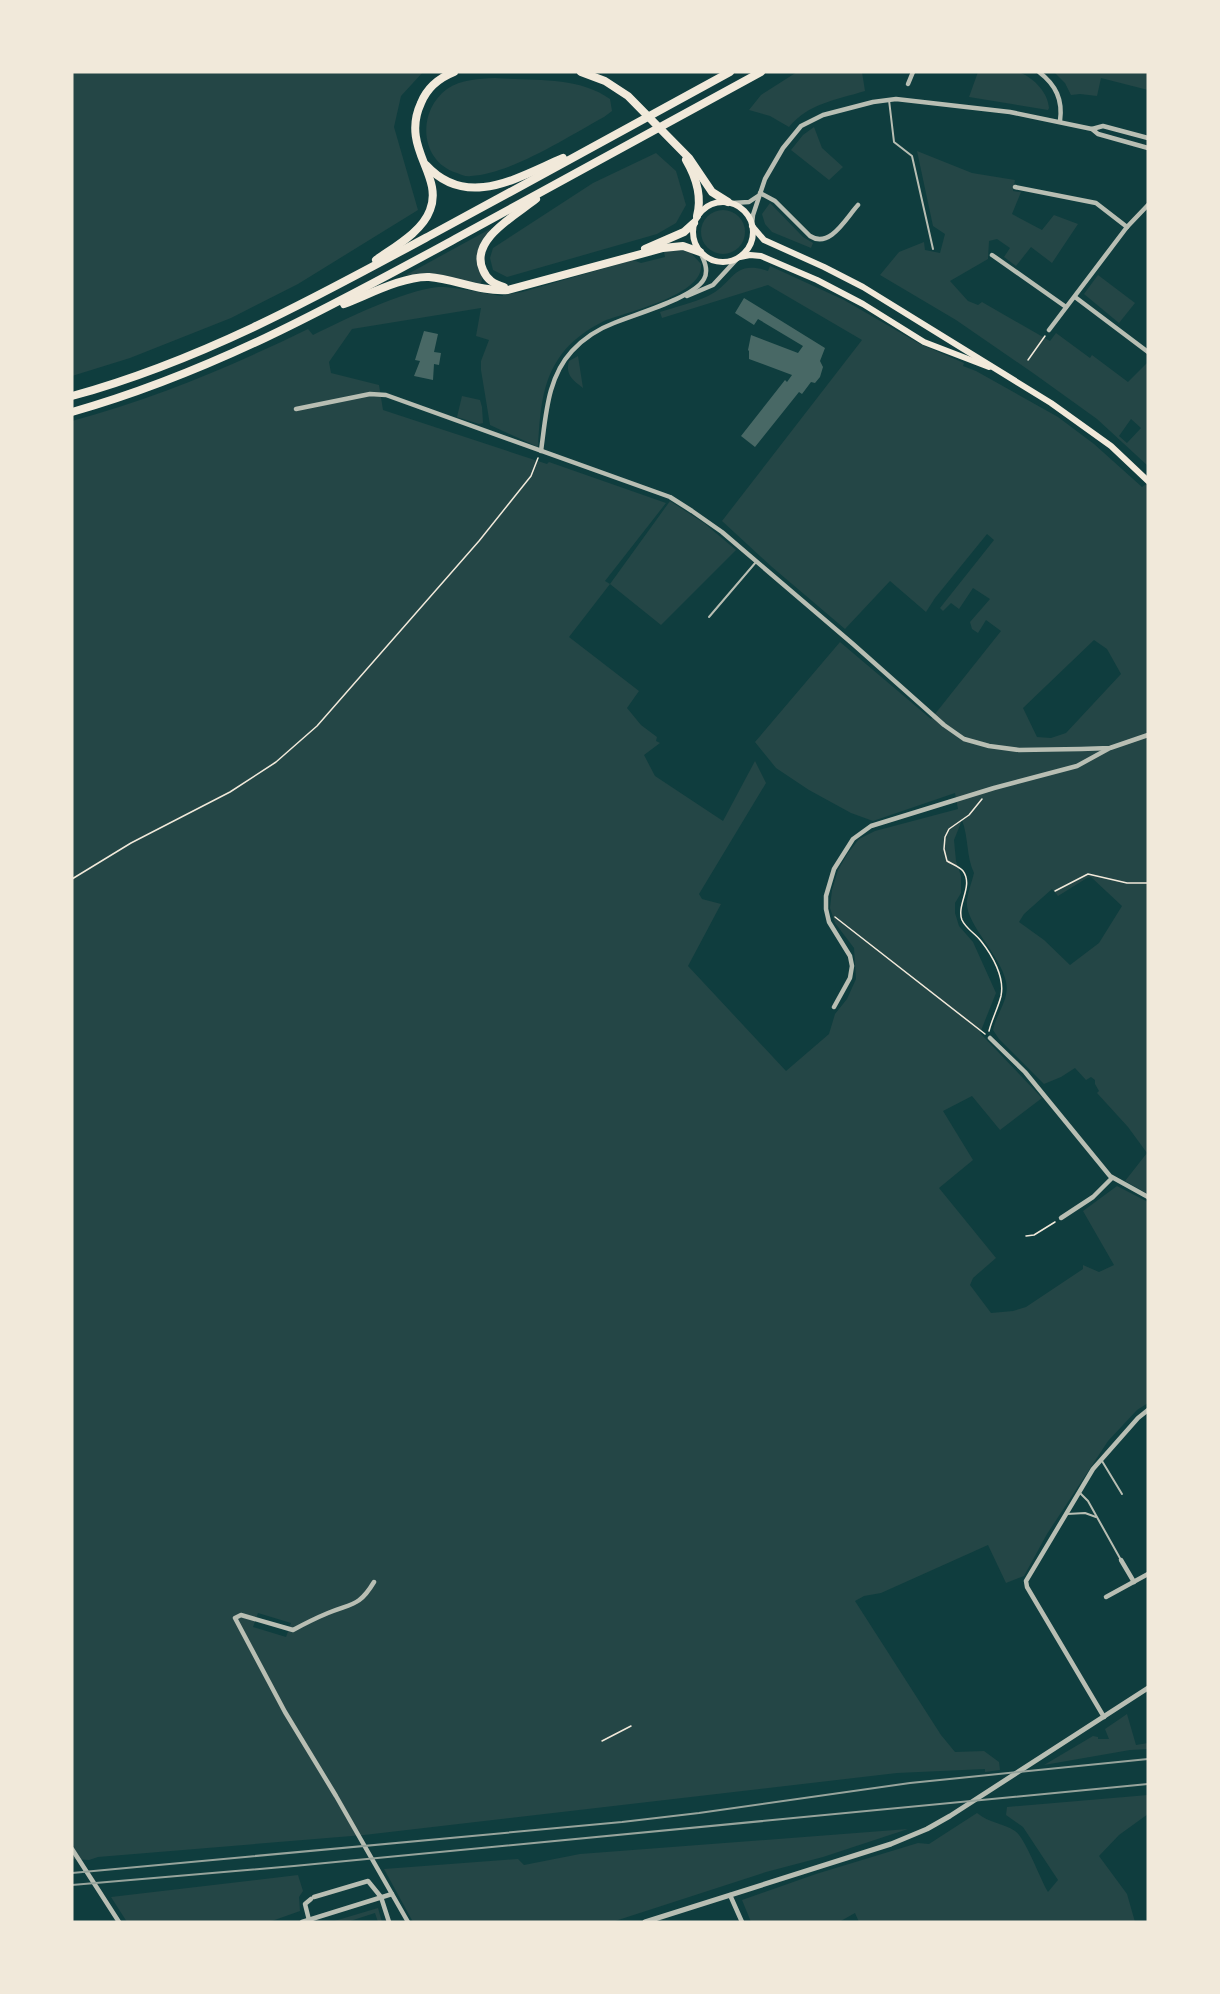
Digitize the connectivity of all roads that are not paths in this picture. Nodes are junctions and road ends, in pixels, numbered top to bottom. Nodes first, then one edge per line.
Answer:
1 (454, 72) edge
2 (581, 72) edge
3 (730, 72) edge
4 (761, 72) edge
5 (913, 72) edge
6 (1039, 72) edge
7 (908, 84) dead end
8 (889, 99) junction
9 (1060, 121) junction
10 (1092, 129) junction
11 (1148, 138) edge
12 (607, 139) junction
13 (678, 147) junction
14 (1148, 148) edge
15 (422, 159) junction
16 (557, 183) junction
17 (1015, 187) dead end
18 (760, 193) junction
19 (730, 203) junction
20 (858, 205) dead end
21 (1148, 205) edge
22 (695, 219) junction
23 (752, 225) junction
24 (1127, 227) junction
25 (933, 249) dead end
26 (700, 252) junction
27 (992, 255) dead end
28 (628, 257) junction
29 (738, 258) junction
30 (352, 278) junction
31 (520, 287) junction
32 (1075, 297) junction
33 (673, 300) junction
34 (1066, 307) junction
35 (302, 321) junction
36 (1049, 330) road end
37 (1148, 352) edge
38 (1011, 379) junction
39 (72, 396) edge
40 (296, 409) dead end
41 (72, 412) edge
42 (541, 451) junction
43 (1148, 482) edge
44 (757, 561) junction
45 (709, 617) dead end
46 (1148, 735) edge
47 (1110, 748) junction
48 (834, 1007) dead end
49 (990, 1038) road end
50 (1112, 1178) junction
51 (1148, 1197) edge
52 (1061, 1218) road end
53 (1148, 1410) edge
54 (1101, 1460) junction
55 (1078, 1491) junction
56 (1122, 1494) dead end
57 (1065, 1514) junction
58 (1096, 1517) junction
59 (1121, 1560) joint
60 (1148, 1574) edge
61 (375, 1582) dead end
62 (1134, 1582) junction
63 (1106, 1598) dead end
64 (1148, 1688) edge
65 (1104, 1717) junction
66 (72, 1849) edge
67 (392, 1894) junction
68 (730, 1895) junction
69 (381, 1897) junction
70 (309, 1920) junction
71 (119, 1922) edge
72 (302, 1922) edge
73 (389, 1922) edge
74 (408, 1922) edge
75 (645, 1922) edge
76 (741, 1922) edge

1 - 15 highway
2 - 13 highway
3 - 12 highway
4 - 16 highway
5 - 7 street
6 - 9 street
8 - 9 street
8 - 18 street
8 - 25 lane
9 - 10 street
10 - 11 street
10 - 14 street
12 - 15 highway
12 - 30 highway
13 - 19 highway
13 - 22 highway
15 - 30 highway
16 - 31 highway
16 - 35 highway
17 - 24 street
18 - 19 street
18 - 20 street
18 - 23 street
19 - 22 main road
19 - 23 main road
21 - 24 street
22 - 26 main road
22 - 28 highway
23 - 29 main road
23 - 38 main road
24 - 32 street
26 - 28 highway
26 - 29 main road
26 - 33 street
27 - 34 street
28 - 31 highway
29 - 33 street
29 - 38 main road
30 - 39 highway
31 - 35 highway
32 - 34 street
32 - 37 street
33 - 42 street
34 - 36 street
35 - 41 highway
38 - 43 main road
40 - 42 street
42 - 44 street
44 - 45 lane
44 - 47 street
46 - 47 street
47 - 48 street
49 - 50 street
50 - 51 street
50 - 52 street
53 - 54 street
54 - 55 street
54 - 56 lane
55 - 57 street
55 - 58 lane
57 - 58 lane
57 - 65 street
58 - 59 lane
59 - 62 street
60 - 62 street
61 - 67 street
62 - 63 street
64 - 65 street
65 - 68 street
66 - 71 street
67 - 69 street
67 - 74 street
68 - 75 street
68 - 76 street
69 - 70 street
69 - 70 street
69 - 73 street
70 - 72 street

